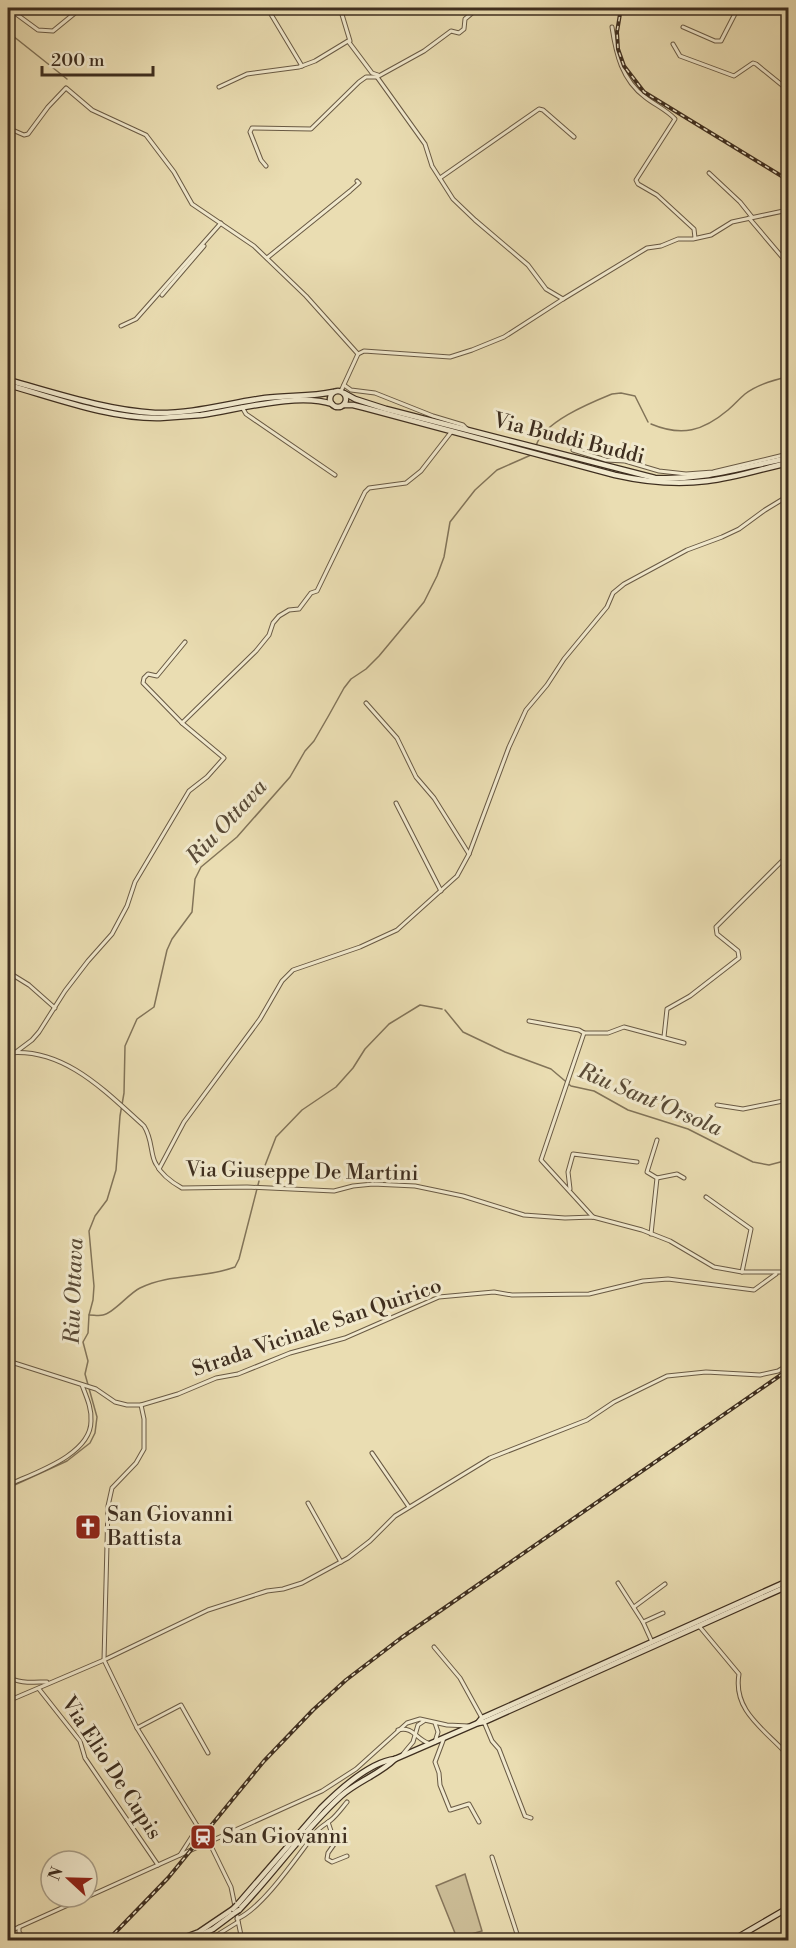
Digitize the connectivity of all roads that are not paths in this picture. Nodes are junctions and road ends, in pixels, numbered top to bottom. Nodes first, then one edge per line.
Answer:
1 (8, 8) edge
2 (339, 8) edge
3 (478, 8) edge
4 (601, 8) edge
5 (615, 8) edge
6 (738, 8) edge
7 (269, 11) dead end
8 (75, 13) dead end
9 (612, 27) dead end
10 (683, 27) dead end
11 (351, 43) junction
12 (672, 44) dead end
13 (302, 66) junction
14 (377, 76) junction
15 (219, 87) dead end
16 (789, 90) edge
17 (8, 128) edge
18 (574, 137) dead end
19 (266, 166) dead end
20 (710, 173) dead end
21 (440, 178) junction
22 (357, 181) dead end
23 (789, 210) edge
24 (751, 218) junction
25 (222, 224) junction
26 (695, 238) junction
27 (267, 258) junction
28 (789, 264) edge
29 (162, 295) dead end
30 (563, 299) junction
31 (121, 326) dead end
32 (358, 354) junction
33 (8, 380) edge
34 (344, 385) junction
35 (8, 386) edge
36 (333, 392) junction
37 (343, 392) junction
38 (332, 404) junction
39 (344, 405) junction
40 (242, 407) junction
41 (419, 411) junction
42 (412, 416) junction
43 (467, 429) junction
44 (453, 431) junction
45 (528, 449) junction
46 (573, 450) dead end
47 (542, 452) junction
48 (789, 456) edge
49 (789, 463) edge
50 (659, 471) junction
51 (336, 475) dead end
52 (646, 476) junction
53 (789, 496) edge
54 (185, 642) dead end
55 (366, 703) dead end
56 (182, 723) junction
57 (396, 803) dead end
58 (469, 854) junction
59 (789, 855) edge
60 (441, 891) junction
61 (8, 972) edge
62 (55, 1008) junction
63 (529, 1022) dead end
64 (584, 1033) junction
65 (664, 1038) junction
66 (684, 1044) dead end
67 (15, 1052) junction
68 (8, 1053) edge
69 (789, 1100) edge
70 (717, 1105) dead end
71 (657, 1140) dead end
72 (637, 1162) dead end
73 (159, 1169) junction
74 (657, 1178) junction
75 (684, 1178) dead end
76 (570, 1190) junction
77 (706, 1197) dead end
78 (593, 1217) junction
79 (651, 1234) junction
80 (741, 1272) junction
81 (789, 1272) edge
82 (777, 1274) junction
83 (8, 1361) edge
84 (789, 1365) edge
85 (84, 1385) junction
86 (141, 1405) junction
87 (372, 1453) dead end
88 (8, 1485) edge
89 (308, 1503) dead end
90 (409, 1507) junction
91 (341, 1562) junction
92 (789, 1581) edge
93 (618, 1583) dead end
94 (665, 1584) dead end
95 (789, 1586) edge
96 (634, 1607) junction
97 (663, 1613) dead end
98 (643, 1622) junction
99 (699, 1626) junction
100 (652, 1642) junction
101 (434, 1647) dead end
102 (104, 1660) junction
103 (8, 1676) edge
104 (49, 1682) junction
105 (39, 1689) junction
106 (8, 1701) edge
107 (426, 1720) junction
108 (483, 1720) junction
109 (433, 1722) junction
110 (470, 1726) junction
111 (137, 1728) junction
112 (396, 1731) junction
113 (416, 1734) junction
114 (444, 1737) junction
115 (432, 1743) junction
116 (789, 1752) edge
117 (208, 1753) dead end
118 (398, 1758) junction
119 (347, 1802) dead end
120 (531, 1818) dead end
121 (328, 1822) junction
122 (479, 1822) dead end
123 (209, 1842) junction
124 (180, 1855) junction
125 (347, 1856) dead end
126 (492, 1857) dead end
127 (158, 1865) junction
128 (99, 1892) edge
129 (789, 1908) edge
130 (60, 1909) edge
131 (236, 1913) junction
132 (19, 1927) junction
133 (8, 1932) edge
134 (25, 1941) edge
135 (178, 1941) edge
136 (190, 1941) edge
137 (209, 1941) edge
138 (242, 1941) edge
139 (519, 1941) edge
140 (733, 1941) edge

1 - 8 street
2 - 11 street
3 - 14 street
4 - 5 street
6 - 10 street
7 - 13 street
9 - 26 street
11 - 13 street
11 - 14 street
12 - 16 street
13 - 15 street
14 - 19 street
14 - 21 street
17 - 25 street
18 - 21 street
20 - 24 street
21 - 30 street
22 - 27 street
23 - 24 street
24 - 26 street
24 - 28 street
25 - 27 street
25 - 29 street
25 - 31 street
26 - 30 street
27 - 32 street
30 - 32 street
32 - 34 street
33 - 36 main road
34 - 37 street
34 - 41 street
35 - 40 main road
36 - 37 main road
36 - 38 main road
37 - 39 main road
37 - 42 main road, Via Buddi Buddi
38 - 39 main road
38 - 40 main road
39 - 44 main road, Via Buddi Buddi
40 - 51 street
41 - 42 street
41 - 43 street
42 - 43 main road, Via Buddi Buddi
43 - 45 main road, Via Buddi Buddi
44 - 45 main road, Via Buddi Buddi
44 - 56 street
45 - 47 main road, Via Buddi Buddi
46 - 50 street
47 - 49 main road, Via Buddi Buddi
47 - 52 main road, Via Buddi Buddi
48 - 50 street
48 - 52 main road, Via Buddi Buddi
50 - 52 street
53 - 58 street
54 - 56 street
55 - 58 street
56 - 62 street
57 - 60 street
58 - 60 street
59 - 65 street
60 - 73 street
61 - 62 street
62 - 67 street
63 - 64 street
64 - 65 street
64 - 76 street
65 - 66 street
67 - 68 street, Via Giuseppe De Martini
67 - 73 street, Via Giuseppe De Martini
69 - 70 street
71 - 74 street
72 - 76 street
73 - 78 street, Via Giuseppe De Martini
74 - 75 street
74 - 79 street
76 - 78 street
77 - 80 street
78 - 79 street, Via Giuseppe De Martini
79 - 80 street, Via Giuseppe De Martini
80 - 82 street, Via Giuseppe De Martini
81 - 82 street, Via Giuseppe De Martini
82 - 86 street, Strada Vicinale San Quirico
83 - 85 street, Strada Vicinale San Quirico
84 - 90 street
85 - 86 street, Strada Vicinale San Quirico
85 - 88 street
86 - 102 street
87 - 90 street
89 - 91 street
90 - 91 street
91 - 102 street
92 - 100 main road
93 - 96 street
94 - 96 street
95 - 99 main road
96 - 98 street
97 - 98 street
98 - 100 street
99 - 108 main road
99 - 116 street
100 - 108 main road
101 - 108 street
102 - 104 street
102 - 111 street
103 - 104 street, Via Elio De Cupis
104 - 105 street
105 - 106 street
105 - 127 street, Via Elio De Cupis
107 - 109 street
107 - 112 street, Via Elio De Cupis
107 - 113 street
108 - 110 main road
108 - 120 street
109 - 110 street
109 - 115 street
110 - 114 main road
111 - 117 street
111 - 124 street
112 - 113 street
112 - 123 street, Via Elio De Cupis
113 - 115 street
113 - 118 street
114 - 115 main road
114 - 122 street
115 - 118 main road
118 - 131 main road
119 - 121 street
121 - 125 street
121 - 131 street
123 - 124 street, Via Elio De Cupis
123 - 131 street
124 - 127 street, Via Elio De Cupis
126 - 139 street
127 - 128 street, Via Elio De Cupis
129 - 140 main road
130 - 132 street, Via Elio De Cupis
131 - 135 main road
131 - 136 main road
131 - 137 street
131 - 138 street
132 - 133 street, Via Elio De Cupis
132 - 134 street

